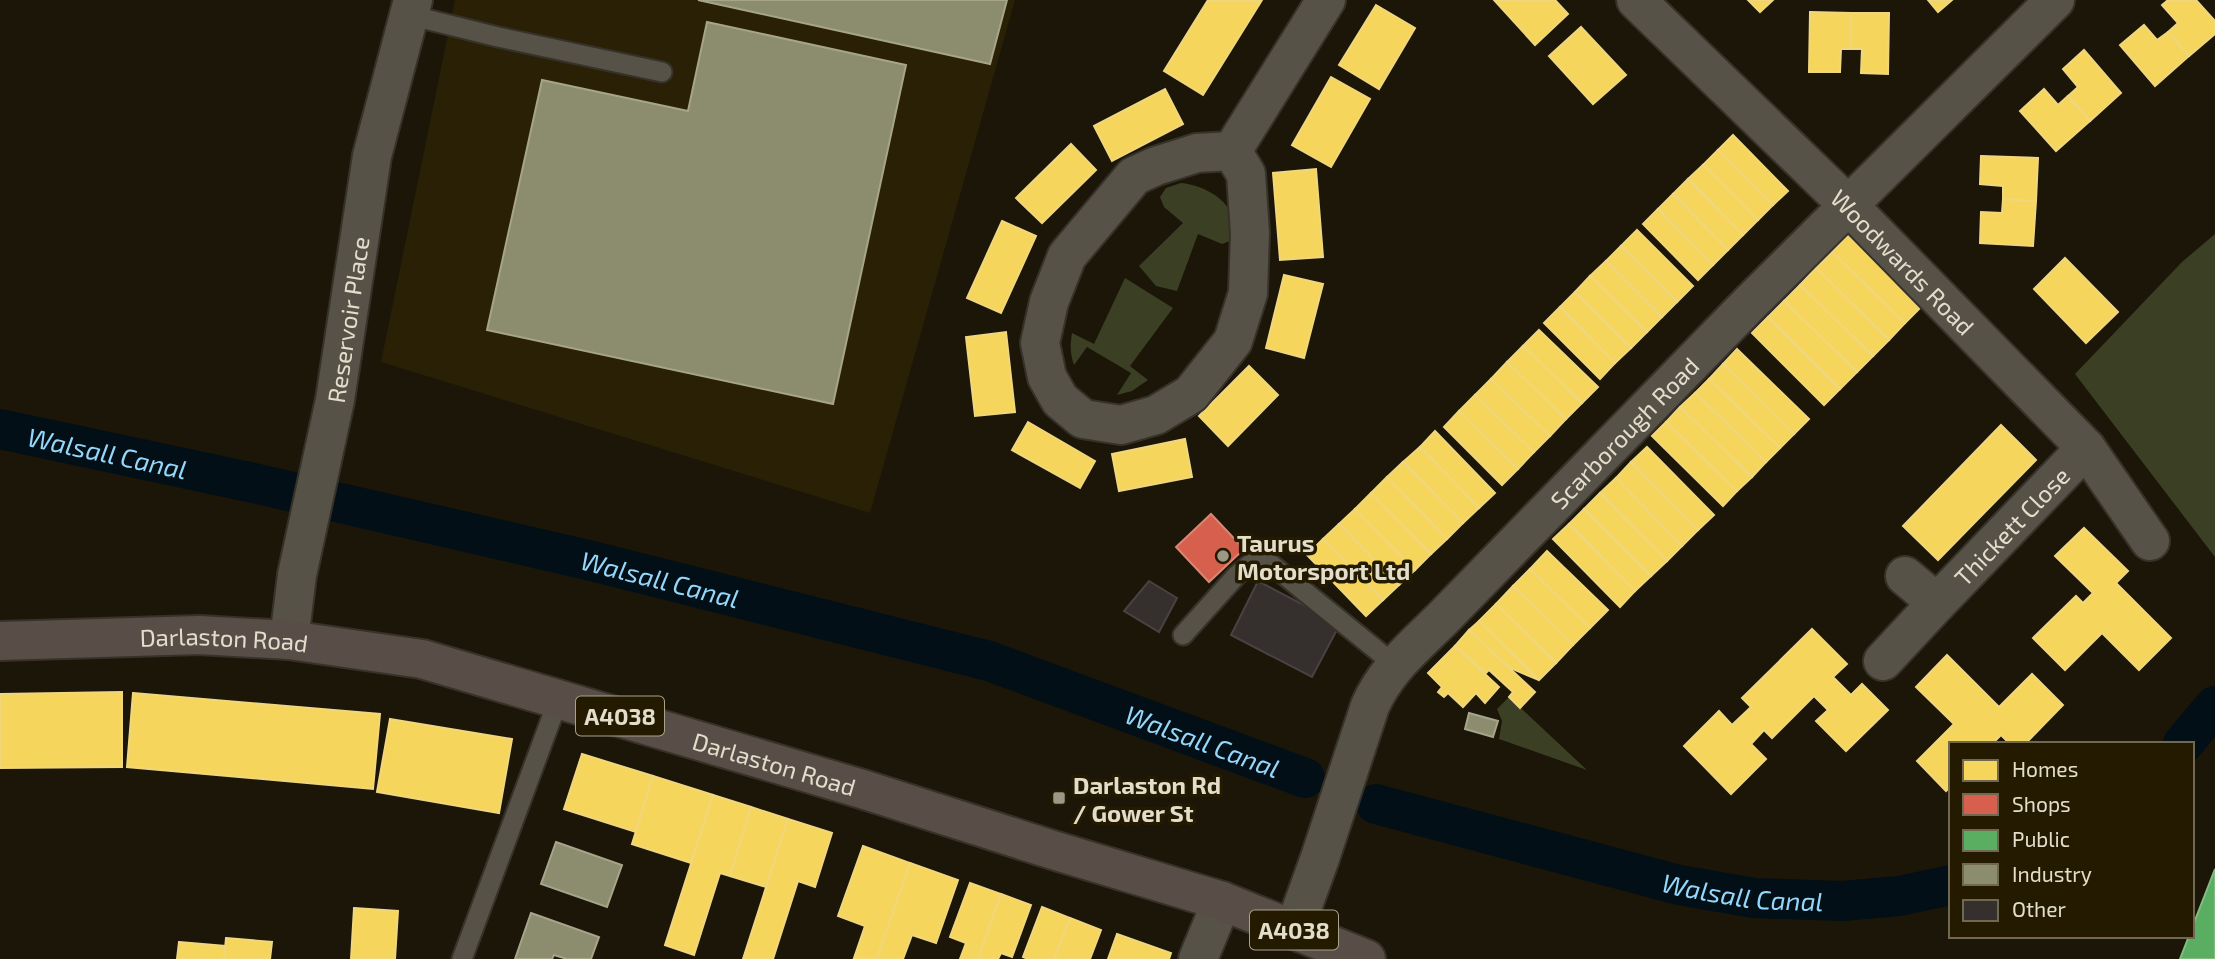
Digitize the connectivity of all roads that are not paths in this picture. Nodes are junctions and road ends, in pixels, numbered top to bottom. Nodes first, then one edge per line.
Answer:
1 (1326, 0) edge
2 (1636, 0) edge
3 (2055, 0) edge
4 (410, 8) edge
5 (662, 72) dead end
6 (1232, 151) junction
7 (1849, 206) junction
8 (2086, 448) junction
9 (2150, 541) dead end
10 (1905, 576) dead end
11 (1937, 603) junction
12 (1183, 635) dead end
13 (289, 640) junction
14 (0, 641) edge
15 (1883, 661) dead end
16 (1395, 665) junction
17 (559, 698) junction
18 (1222, 901) junction
19 (1294, 930) junction
20 (461, 959) edge
21 (1198, 959) edge
22 (1366, 959) edge

1 - 6 street
2 - 7 street, Woodwards Road
3 - 7 street, Scarborough Road
4 - 5 lane
4 - 13 street, Reservoir Place
6 - 6 street
7 - 8 street, Woodwards Road
7 - 16 street, Scarborough Road
8 - 9 street, Woodwards Road
8 - 11 street, Thickett Close
10 - 11 street, Thickett Close
11 - 15 street, Thickett Close
12 - 16 lane
13 - 14 main road, Darlaston Road / A4038
13 - 17 main road, Darlaston Road / A4038
16 - 19 street, Scarborough Road
17 - 18 main road, Darlaston Road / A4038
17 - 20 lane
18 - 19 main road, Darlaston Road / A4038
18 - 21 street
19 - 22 main road, Darlaston Road / A4038

